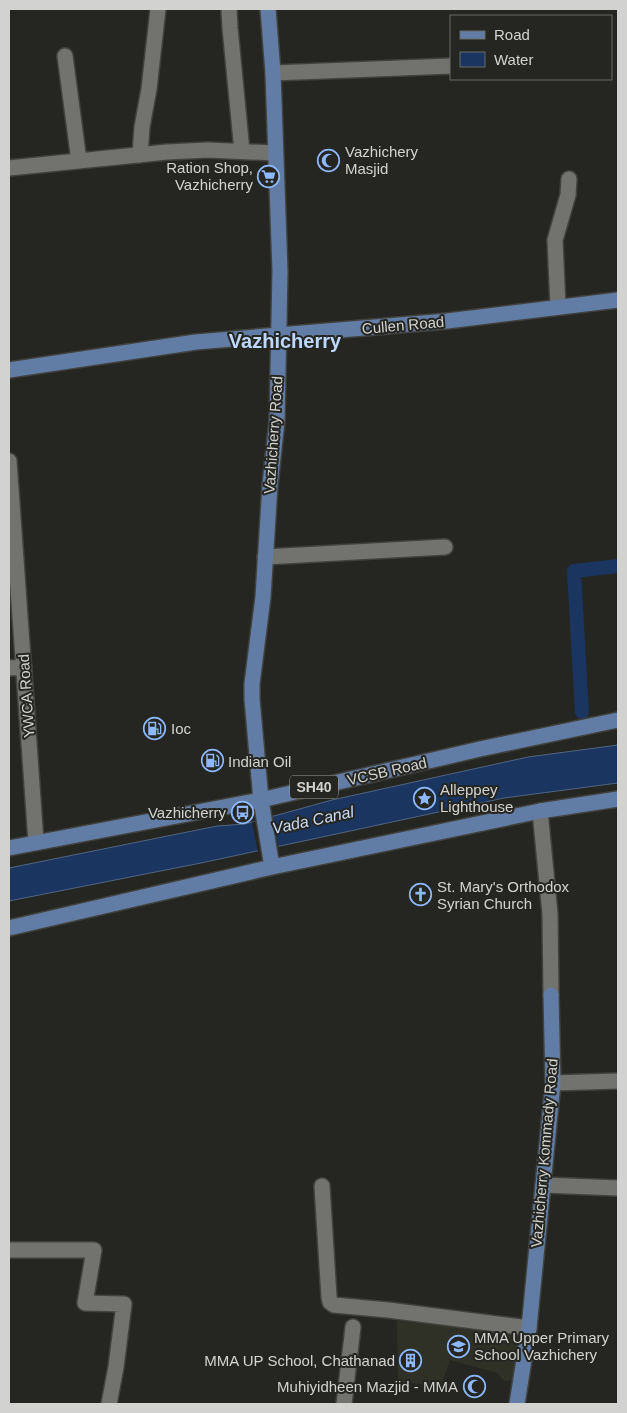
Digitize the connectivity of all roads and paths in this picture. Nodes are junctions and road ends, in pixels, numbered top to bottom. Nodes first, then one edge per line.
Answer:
1 (158, 9) edge
2 (229, 9) edge
3 (268, 9) edge
4 (65, 56) dead end
5 (450, 66) edge
6 (273, 73) junction
7 (242, 151) junction
8 (275, 153) junction
9 (140, 155) junction
10 (79, 161) junction
11 (9, 168) edge
12 (569, 179) dead end
13 (618, 300) edge
14 (558, 307) junction
15 (279, 334) junction
16 (9, 370) edge
17 (9, 461) edge
18 (445, 547) dead end
19 (265, 558) junction
20 (16, 667) edge
21 (618, 720) edge
22 (261, 800) junction
23 (618, 800) edge
24 (540, 811) junction
25 (36, 842) junction
26 (9, 848) edge
27 (271, 860) junction
28 (9, 928) edge
29 (551, 995) joint
30 (618, 1080) edge
31 (553, 1083) junction
32 (543, 1185) junction
33 (322, 1186) dead end
34 (618, 1188) edge
35 (9, 1250) edge
36 (353, 1327) dead end
37 (529, 1328) junction
38 (524, 1355) junction
39 (594, 1357) dead end
40 (109, 1404) edge
41 (344, 1404) edge
42 (518, 1404) edge

1 - 9 street
2 - 7 street
3 - 6 main road, Vazhicherry Road
4 - 10 street
5 - 6 street
6 - 8 main road, Vazhicherry Road
7 - 8 street
7 - 9 street
8 - 15 main road, Vazhicherry Road
9 - 10 street
10 - 11 street
12 - 14 street
13 - 14 main road, Cullen Road
14 - 15 main road, Cullen Road
15 - 16 main road, Cullen Road
15 - 19 main road, Vazhicherry Road
17 - 20 street, YWCA Road
18 - 19 street
19 - 22 main road, Vazhicherry Road
20 - 25 street, YWCA Road
21 - 22 main road, VCSB Road / SH40
22 - 25 main road, VCSB Road / SH40
22 - 27 main road, Vazhicherry Road
23 - 24 main road
24 - 27 main road
24 - 29 street, Vazhicherry Kommady Road
25 - 26 main road, VCSB Road / SH40
27 - 28 main road
29 - 31 main road, Vazhicherry Kommady Road
30 - 31 street
31 - 32 main road, Vazhicherry Kommady Road
32 - 34 street
32 - 37 main road, Vazhicherry Kommady Road
33 - 37 street
35 - 40 street
36 - 41 street
37 - 38 main road, Vazhicherry Kommady Road
38 - 39 path
38 - 42 main road, Vazhicherry Kommady Road

